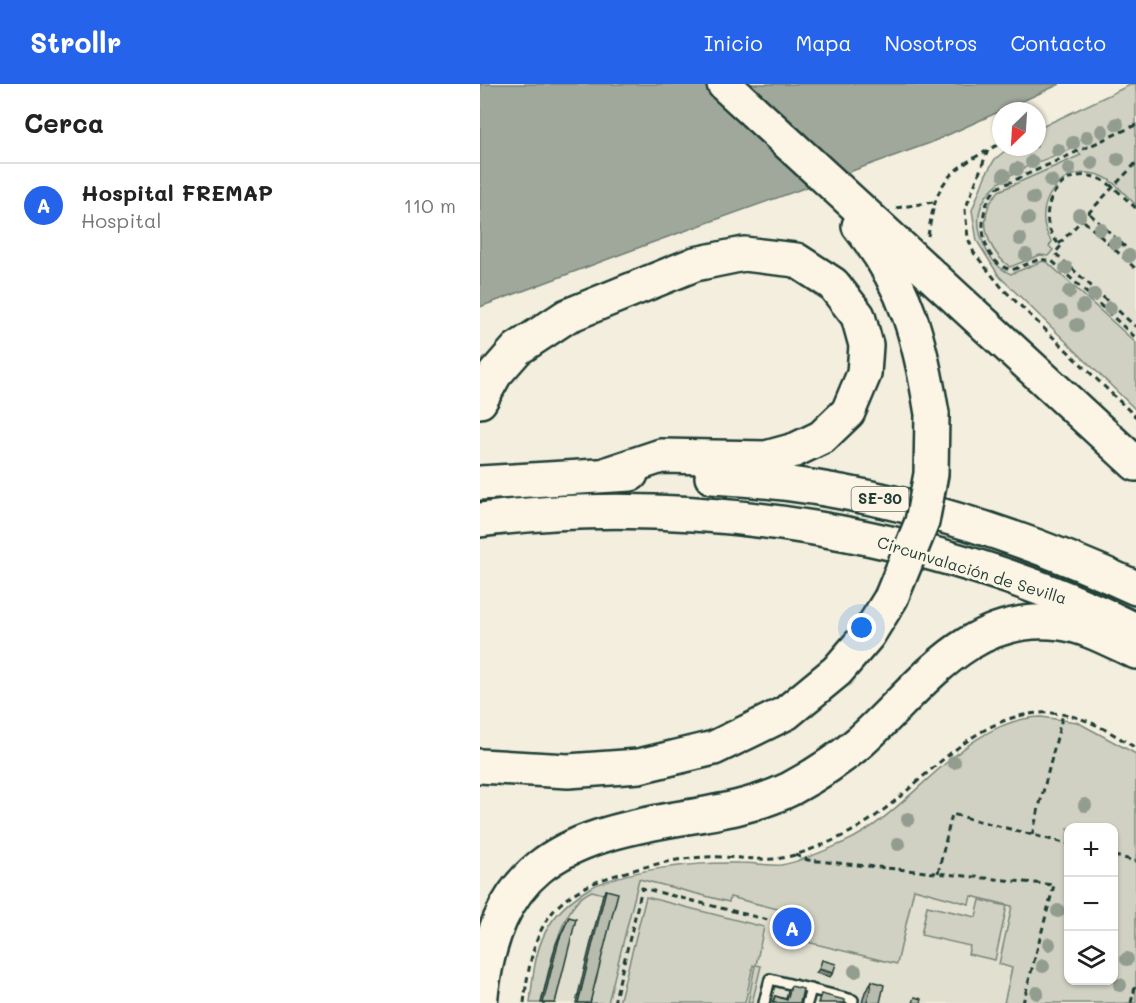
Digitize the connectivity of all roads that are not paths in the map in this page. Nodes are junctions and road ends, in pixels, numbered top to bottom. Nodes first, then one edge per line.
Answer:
1 (724, 84) edge
2 (816, 170) junction
3 (480, 401) edge
4 (1136, 464) edge
5 (610, 473) junction
6 (480, 483) edge
7 (664, 513) junction
8 (480, 520) edge
9 (480, 537) edge
10 (1136, 588) edge
11 (1136, 630) edge
12 (1136, 652) edge
13 (480, 766) edge
14 (811, 989) junction
15 (480, 1003) edge
16 (764, 1003) edge
17 (807, 1003) edge
18 (852, 1003) edge

1 - 2 highway
2 - 4 highway
2 - 13 highway, bridge
3 - 5 highway
5 - 6 highway, SE-30
5 - 10 highway, SE-30
7 - 8 highway, Circunvalación de Sevilla / SE-30
7 - 9 highway
7 - 11 highway, Circunvalación de Sevilla / SE-30
12 - 15 highway
14 - 16 lane
14 - 17 lane
14 - 18 lane

